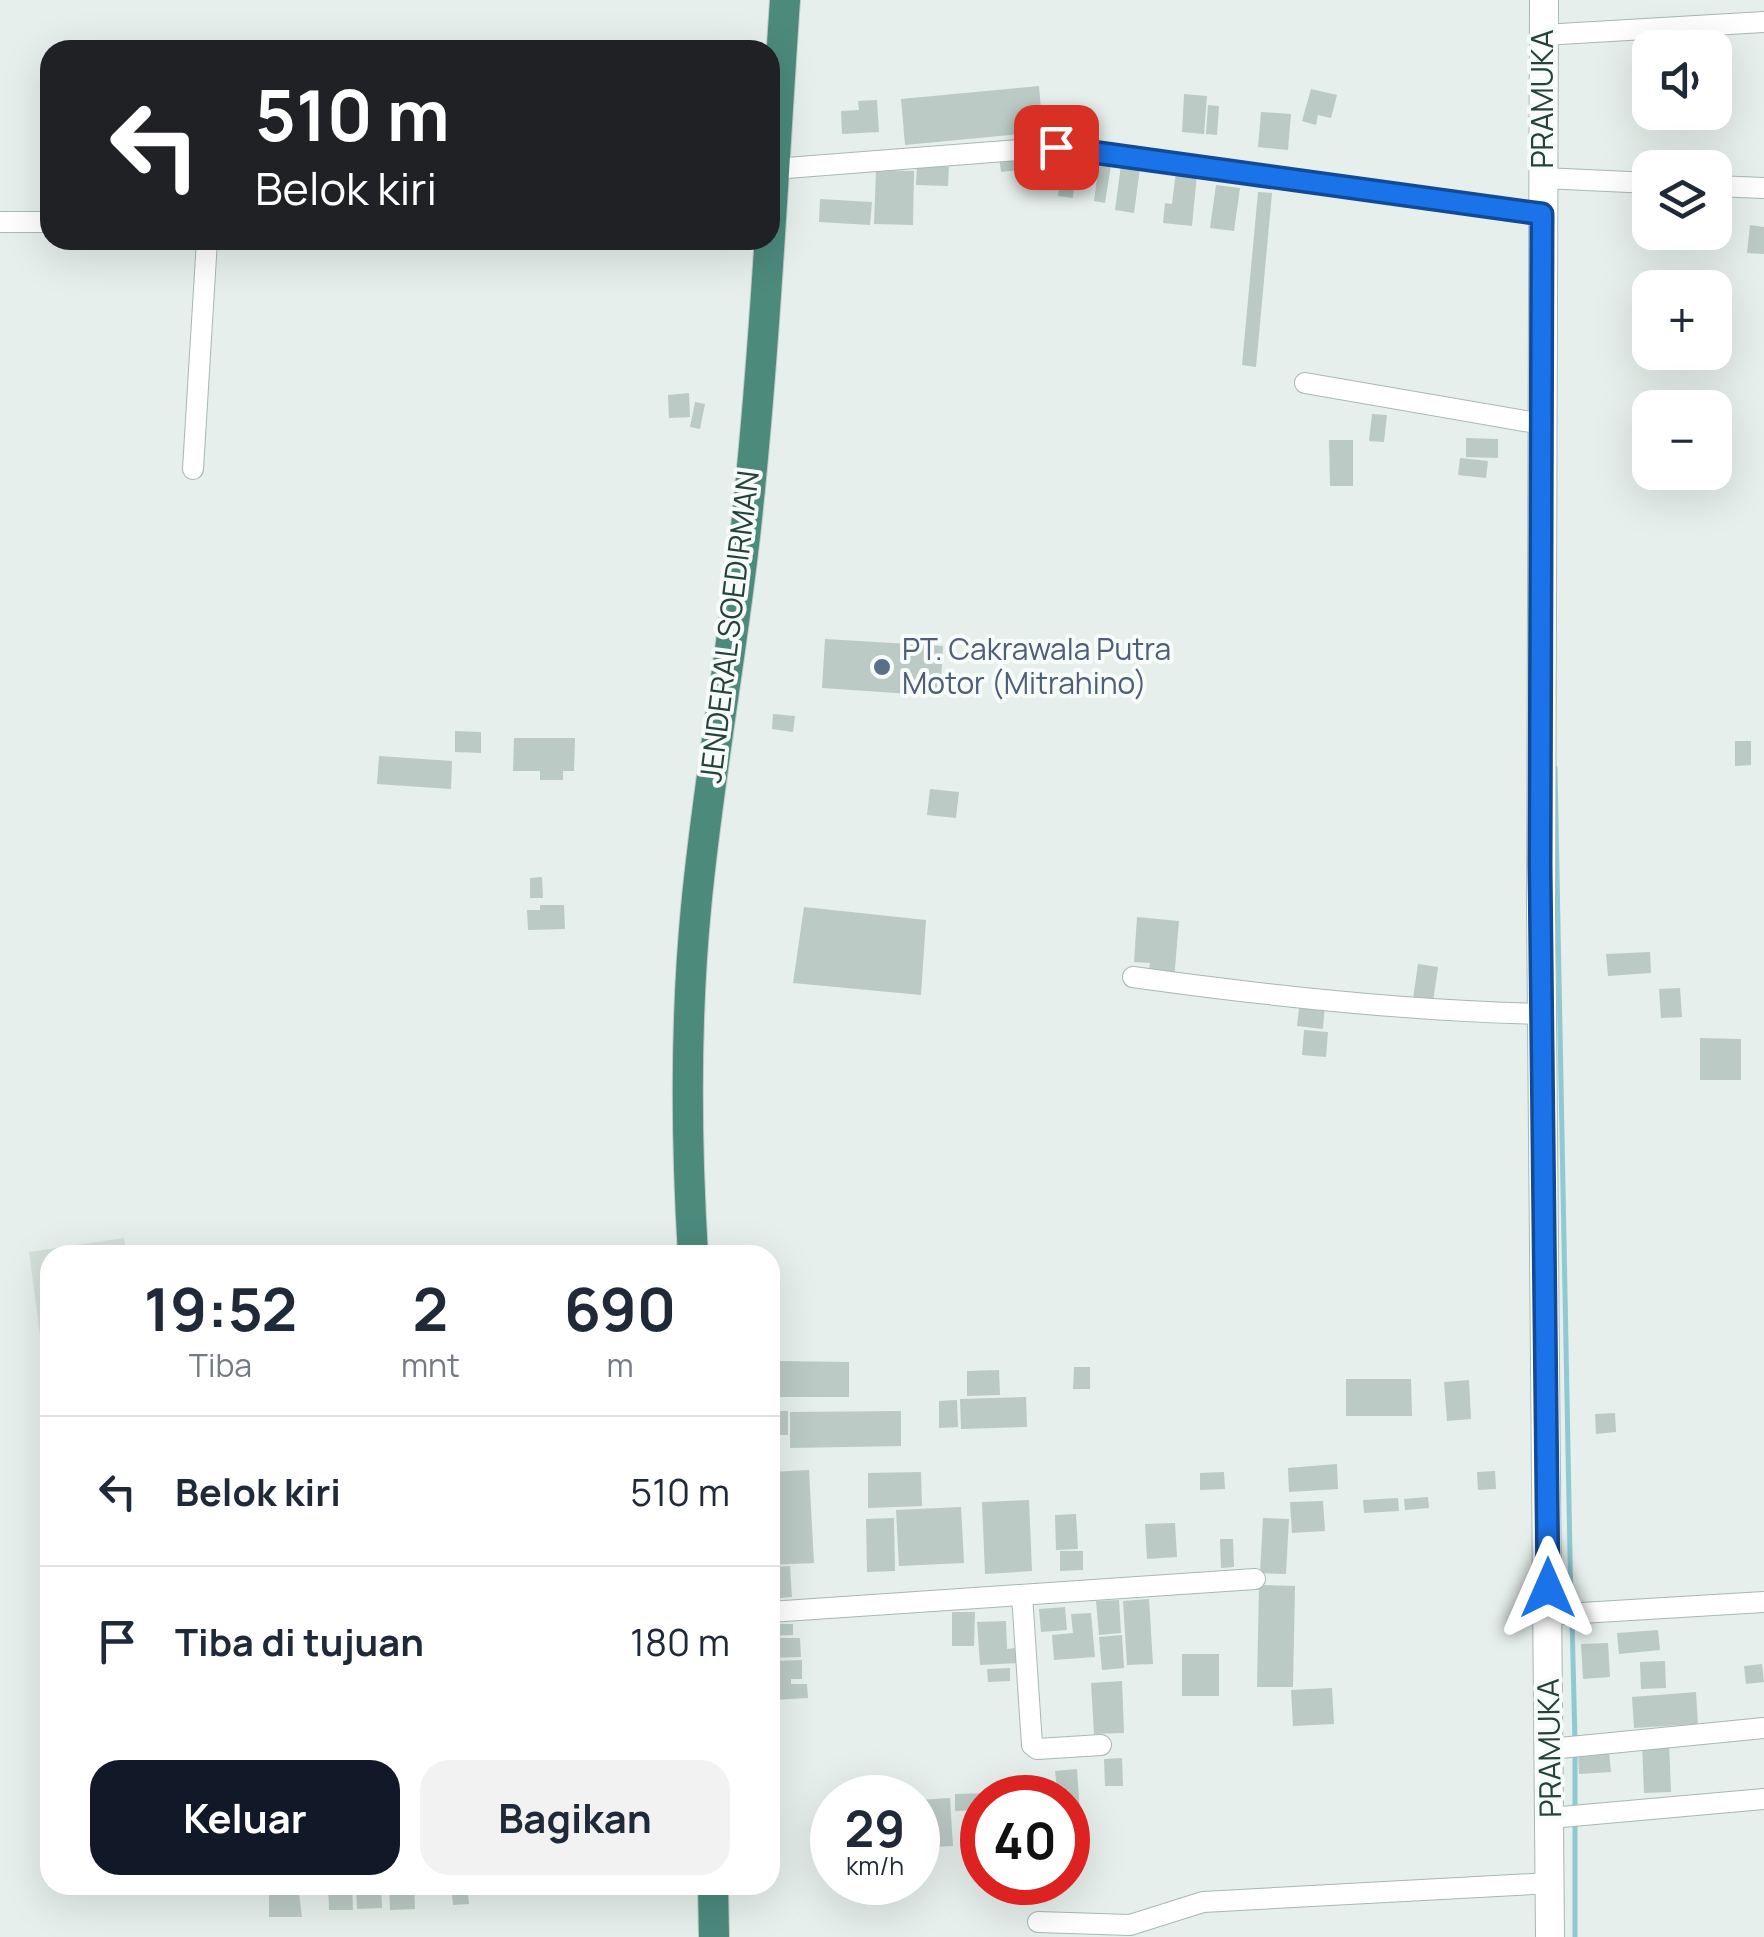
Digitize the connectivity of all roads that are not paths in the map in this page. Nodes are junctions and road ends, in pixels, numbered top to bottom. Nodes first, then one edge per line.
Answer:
1 (768, 0) edge
2 (785, 0) edge
3 (1544, 0) edge
4 (1764, 22) edge
5 (1544, 34) junction
6 (765, 40) edge
7 (780, 77) edge
8 (780, 169) edge
9 (1543, 178) junction
10 (1632, 182) edge
11 (1732, 187) edge
12 (1764, 188) edge
13 (1542, 214) junction
14 (0, 222) edge
15 (40, 222) edge
16 (207, 250) edge
17 (751, 250) edge
18 (771, 250) edge
19 (1305, 383) dead end
20 (1542, 424) junction
21 (193, 469) dead end
22 (1133, 978) dead end
23 (1542, 1014) junction
24 (674, 1245) edge
25 (693, 1245) edge
26 (1255, 1579) dead end
27 (1022, 1595) junction
28 (1764, 1602) edge
29 (780, 1611) edge
30 (1553, 1615) junction
31 (1764, 1728) edge
32 (1101, 1745) dead end
33 (1567, 1748) junction
34 (1764, 1799) edge
35 (1559, 1818) junction
36 (1551, 1883) junction
37 (712, 1895) edge
38 (733, 1895) edge
39 (1038, 1922) dead end
40 (714, 1937) edge
41 (734, 1937) edge
42 (1550, 1937) edge

1 - 6 highway
2 - 7 highway, JENDERAL SOEDIRMAN
3 - 5 street, PRAMUKA
4 - 5 street
5 - 9 street, PRAMUKA
8 - 13 street
9 - 10 street
9 - 13 street, PRAMUKA
11 - 12 street
13 - 20 street, PRAMUKA
14 - 15 street
16 - 21 street
17 - 24 highway, JENDERAL SOEDIRMAN
18 - 25 highway, JENDERAL SOEDIRMAN
19 - 20 street
20 - 23 street, PRAMUKA
22 - 23 street
23 - 30 street, PRAMUKA
26 - 27 street
27 - 29 street
27 - 32 street
28 - 30 street
30 - 33 street, PRAMUKA
31 - 33 street
33 - 35 street, PRAMUKA
34 - 35 street
35 - 36 street, PRAMUKA
36 - 39 street
36 - 42 street, PRAMUKA
37 - 40 highway
38 - 41 highway

